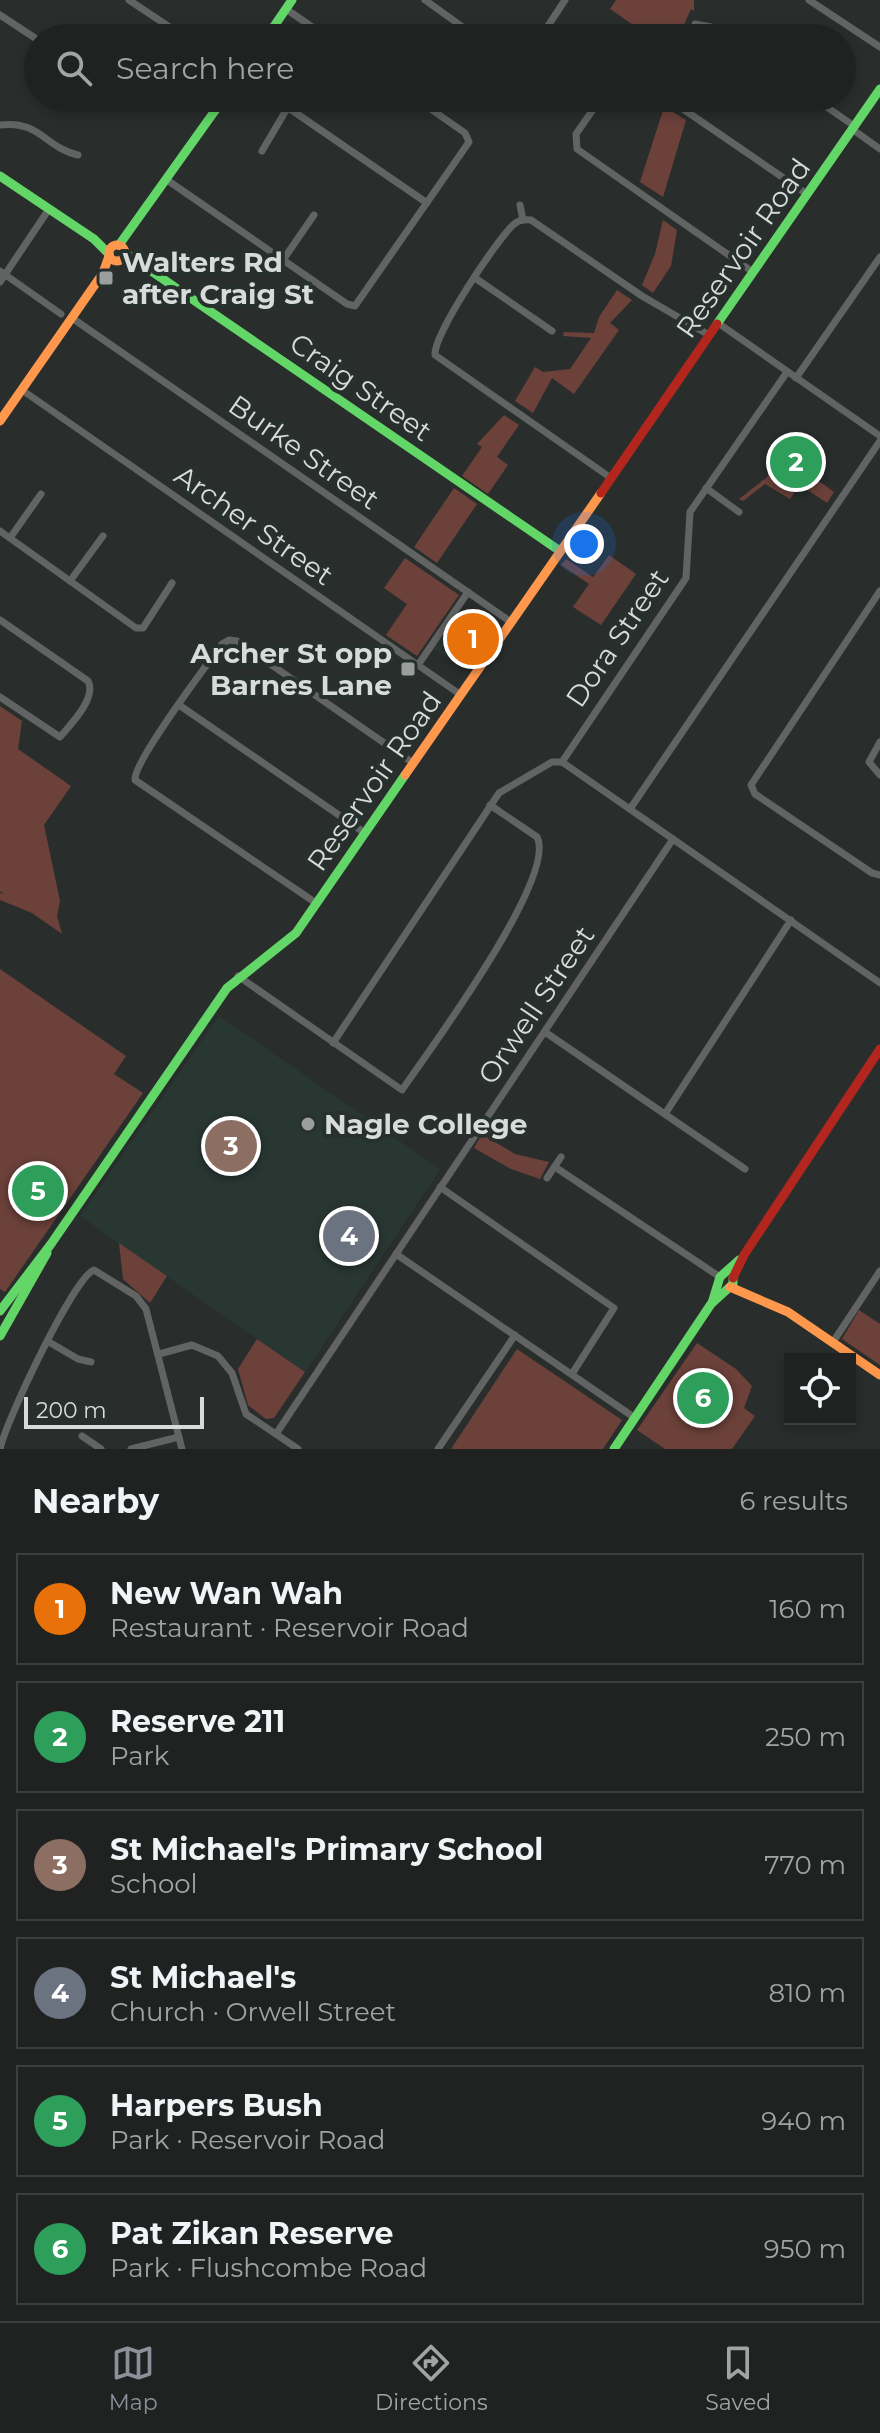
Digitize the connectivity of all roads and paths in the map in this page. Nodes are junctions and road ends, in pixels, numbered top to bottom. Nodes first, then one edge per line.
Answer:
1 (129, 0) edge
2 (425, 0) edge
3 (564, 0) edge
4 (809, 0) edge
5 (287, 3) edge
6 (0, 15) edge
7 (165, 24) edge
8 (274, 24) edge
9 (312, 24) edge
10 (458, 24) edge
11 (549, 24) edge
12 (845, 24) edge
13 (24, 31) edge
14 (856, 31) edge
15 (880, 47) edge
16 (880, 89) edge
17 (214, 112) edge
18 (285, 112) edge
19 (295, 112) edge
20 (433, 112) edge
21 (591, 112) edge
22 (687, 112) edge
23 (832, 112) edge
24 (0, 125) edge
25 (853, 128) junction
26 (880, 149) edge
27 (262, 151) dead end
28 (78, 155) dead end
29 (0, 176) edge
30 (167, 180) junction
31 (807, 194) junction
32 (427, 203) junction
33 (520, 205) dead end
34 (49, 209) junction
35 (314, 215) dead end
36 (523, 220) junction
37 (117, 253) junction
38 (880, 257) edge
39 (283, 260) junction
40 (753, 272) junction
41 (3, 273) edge
42 (475, 278) junction
43 (0, 282) edge
44 (61, 314) dead end
45 (72, 318) junction
46 (718, 323) junction
47 (552, 331) dead end
48 (709, 335) junction
49 (787, 372) junction
50 (796, 378) junction
51 (22, 390) junction
52 (0, 421) edge
53 (880, 438) edge
54 (611, 478) junction
55 (706, 488) junction
56 (41, 494) dead end
57 (739, 512) dead end
58 (0, 531) edge
59 (103, 536) dead end
60 (10, 538) junction
61 (560, 551) junction
62 (70, 581) junction
63 (172, 583) dead end
64 (880, 591) edge
65 (468, 592) junction
66 (0, 620) edge
67 (511, 622) junction
68 (418, 665) junction
69 (461, 695) junction
70 (0, 697) edge
71 (179, 705) junction
72 (880, 742) edge
73 (562, 762) junction
74 (413, 763) junction
75 (880, 775) edge
76 (490, 805) junction
77 (630, 809) junction
78 (365, 833) junction
79 (673, 839) junction
80 (880, 875) edge
81 (316, 903) junction
82 (791, 920) junction
83 (238, 976) junction
84 (880, 983) edge
85 (545, 1032) junction
86 (333, 1043) junction
87 (880, 1049) edge
88 (665, 1114) junction
89 (561, 1157) dead end
90 (555, 1167) junction
91 (745, 1169) dead end
92 (547, 1178) dead end
93 (440, 1187) junction
94 (51, 1244) junction
95 (396, 1254) junction
96 (880, 1271) edge
97 (727, 1281) junction
98 (0, 1311) edge
99 (515, 1335) junction
100 (0, 1336) edge
101 (49, 1342) junction
102 (833, 1342) junction
103 (159, 1354) junction
104 (91, 1362) dead end
105 (572, 1374) junction
106 (880, 1375) edge
107 (635, 1418) junction
108 (276, 1434) junction
109 (82, 1436) dead end
110 (179, 1437) junction
111 (0, 1449) edge
112 (101, 1449) edge
113 (131, 1449) edge
114 (182, 1449) edge
115 (298, 1449) edge
116 (438, 1449) edge
117 (614, 1449) edge

1 - 7 street
2 - 10 street
3 - 11 street
4 - 12 street
5 - 8 main road
5 - 9 street
6 - 13 street
14 - 15 street
16 - 25 main road, Reservoir Road
17 - 30 main road
18 - 27 street
19 - 32 street
20 - 32 street
21 - 40 street
22 - 31 street
23 - 25 street
24 - 28 street
25 - 26 street
25 - 31 main road, Reservoir Road
29 - 34 main road, Craig Street
30 - 37 main road
30 - 39 street
31 - 40 main road, Reservoir Road
32 - 39 street
33 - 36 street
34 - 37 main road, Craig Street
34 - 41 street
35 - 39 street
36 - 42 street
36 - 48 street
37 - 45 main road
37 - 61 main road, Craig Street
38 - 50 street
40 - 46 main road, Reservoir Road
41 - 43 street
41 - 44 street
42 - 47 street
42 - 54 street
45 - 51 main road
45 - 65 street, Burke Street
46 - 48 main road, Reservoir Road
46 - 49 street
48 - 54 main road, Reservoir Road
49 - 50 street
49 - 55 street, Dora Street
50 - 53 street
51 - 52 main road
51 - 68 street, Archer Street
53 - 77 street
54 - 61 main road, Reservoir Road
55 - 57 street
55 - 73 street, Dora Street
56 - 60 street
58 - 60 street
59 - 62 street
60 - 62 street
61 - 67 main road, Reservoir Road
62 - 63 street
64 - 80 street
65 - 67 street, Burke Street
65 - 68 street
66 - 70 street
67 - 69 main road, Reservoir Road
68 - 69 street, Archer Street
69 - 74 main road, Reservoir Road
71 - 74 street
71 - 78 street
71 - 81 street
72 - 75 street
73 - 76 street
73 - 77 street
74 - 78 main road, Reservoir Road
76 - 86 street
76 - 86 street
77 - 79 street
78 - 81 main road, Reservoir Road
79 - 82 street
79 - 85 street, Orwell Street
81 - 83 main road, Reservoir Road
82 - 84 street
82 - 88 street
83 - 86 street
83 - 94 main road, Reservoir Road
85 - 88 street
85 - 93 street, Orwell Street
87 - 97 main road
88 - 91 street
89 - 90 street
90 - 92 street
90 - 97 street
93 - 95 street, Orwell Street
93 - 105 street
94 - 98 main road, Reservoir Road
94 - 100 main road, Reservoir Road
95 - 99 street
95 - 108 street, Orwell Street
96 - 102 street
97 - 102 main road
97 - 107 main road
99 - 105 street
99 - 116 street
101 - 103 street
101 - 104 street
101 - 111 street
102 - 106 main road
103 - 108 street
103 - 110 street
105 - 107 street
107 - 117 main road
108 - 115 street
109 - 112 street
110 - 113 street
110 - 114 street

